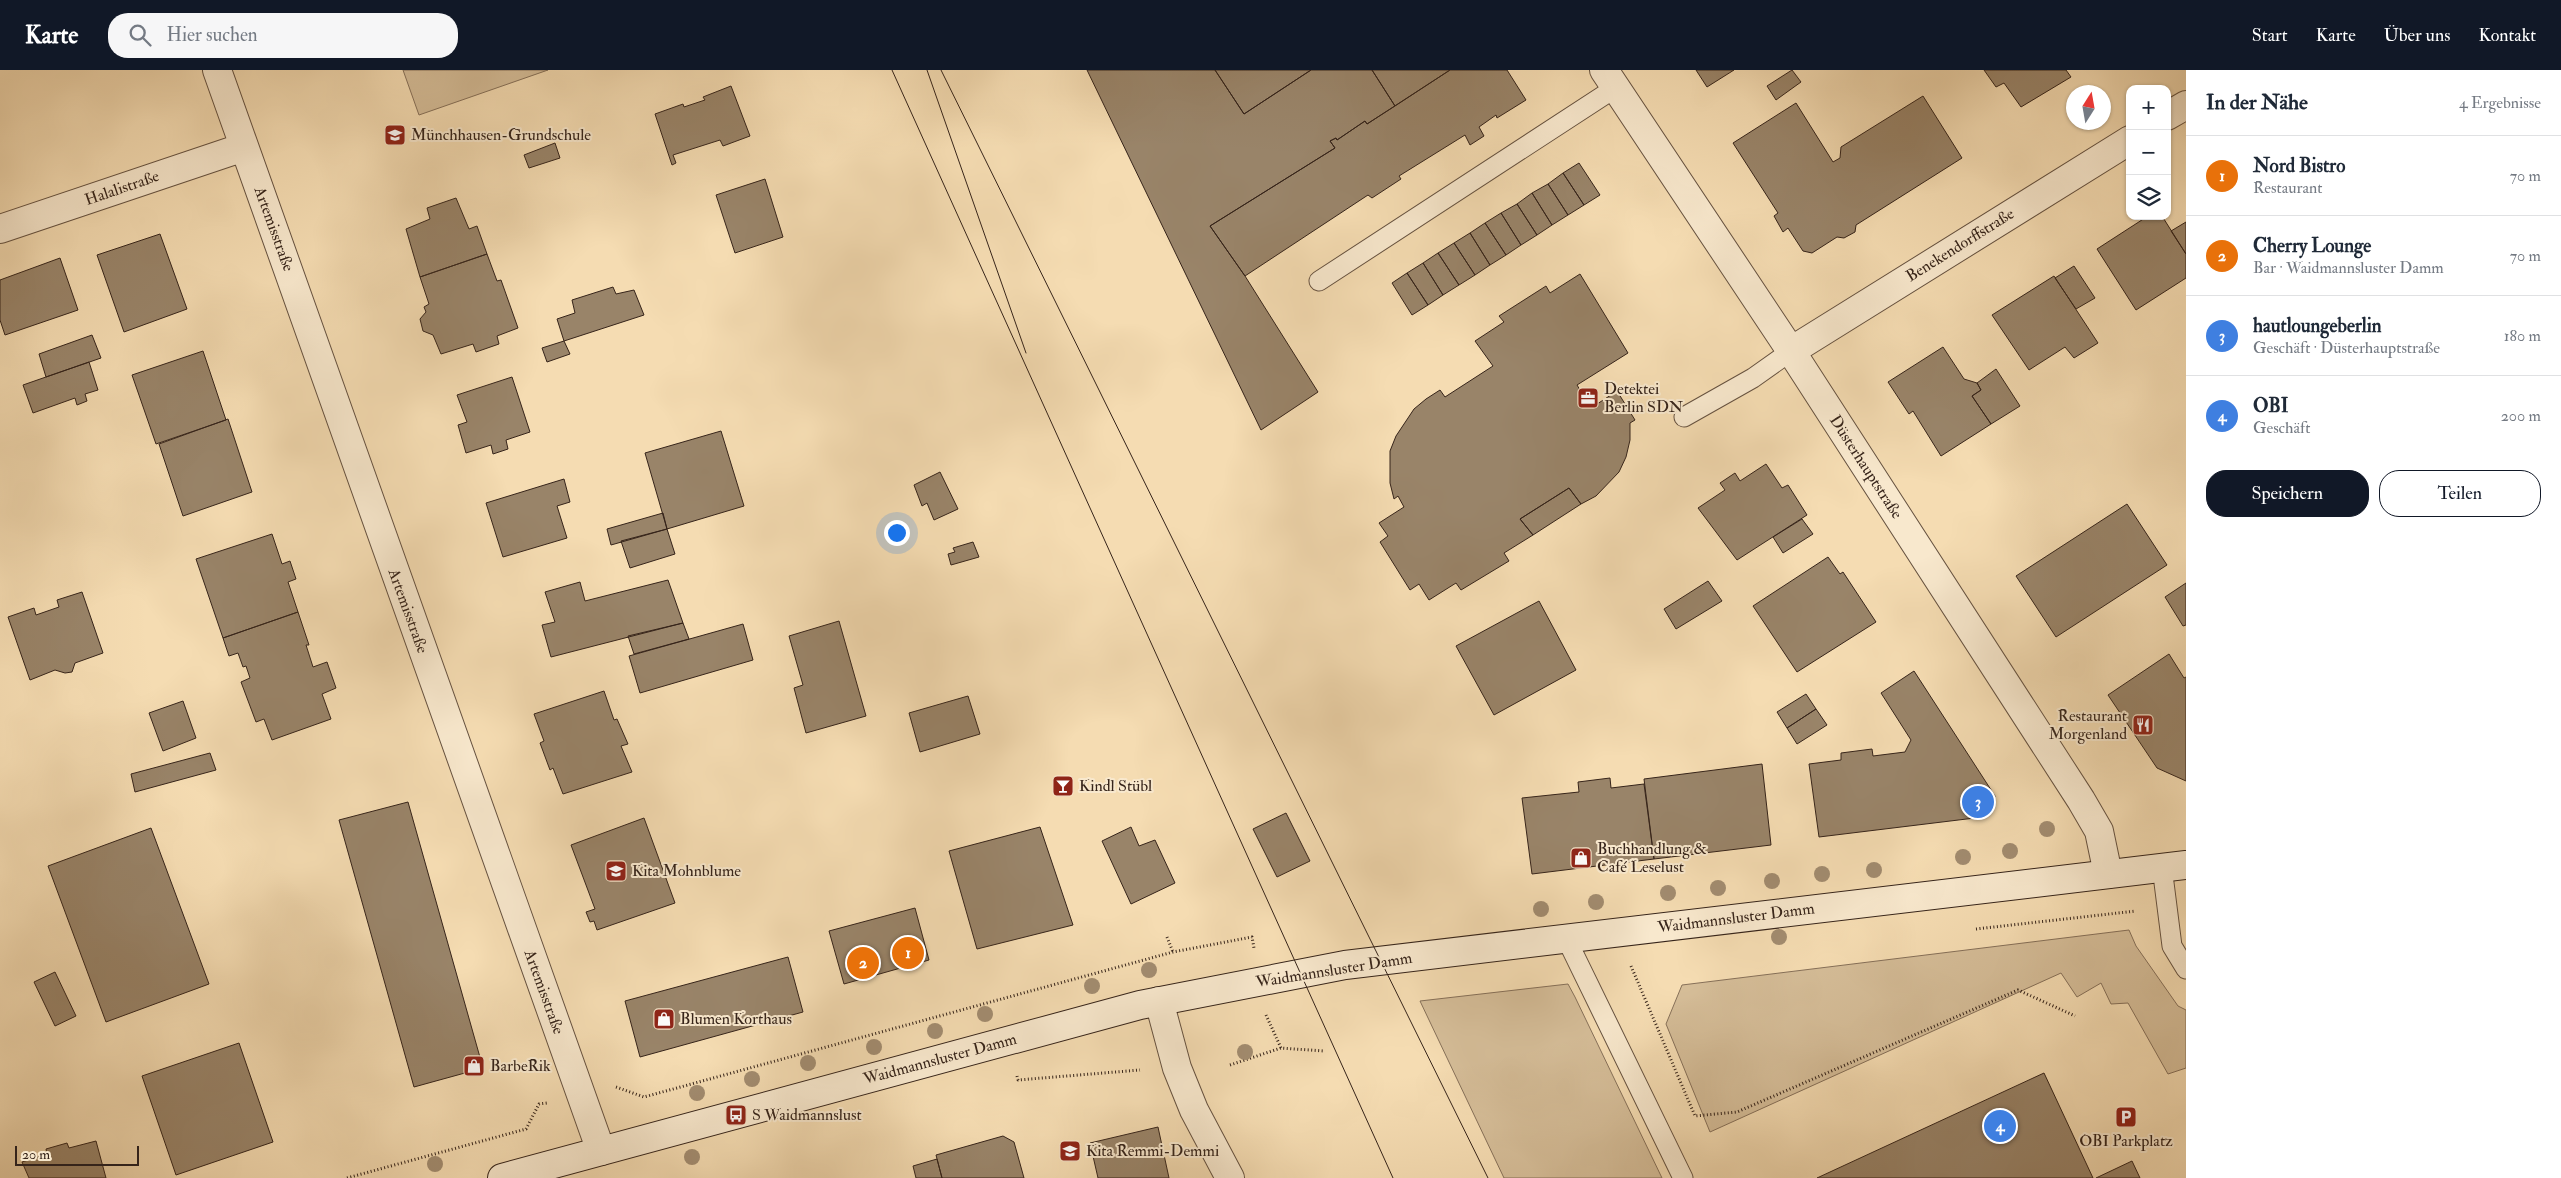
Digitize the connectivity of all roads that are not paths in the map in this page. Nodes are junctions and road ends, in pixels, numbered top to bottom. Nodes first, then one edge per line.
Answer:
1 (217, 70) edge
2 (1609, 79) edge
3 (2186, 105) edge
4 (2171, 114) edge
5 (2126, 142) edge
6 (244, 147) junction
7 (0, 229) edge
8 (1319, 281) dead end
9 (1791, 351) junction
10 (1684, 417) dead end
11 (2174, 866) edge
12 (2108, 874) junction
13 (1566, 938) junction
14 (2186, 969) edge
15 (1159, 1001) junction
16 (601, 1152) junction
17 (502, 1178) edge
18 (1230, 1178) edge
19 (1683, 1178) edge

1 - 6 street, Artemisstraße
2 - 8 lane
2 - 9 street, Düsterhauptstraße
3 - 4 street
5 - 9 street, Benekendorffstraße
6 - 7 street, Halalistraße
6 - 16 street, Artemisstraße
9 - 10 lane
9 - 12 street, Düsterhauptstraße
11 - 12 street, Waidmannsluster Damm
11 - 14 lane
12 - 13 street, Waidmannsluster Damm
13 - 15 street, Waidmannsluster Damm
13 - 19 lane
15 - 16 street, Waidmannsluster Damm
15 - 18 street
16 - 17 street, Waidmannsluster Damm

